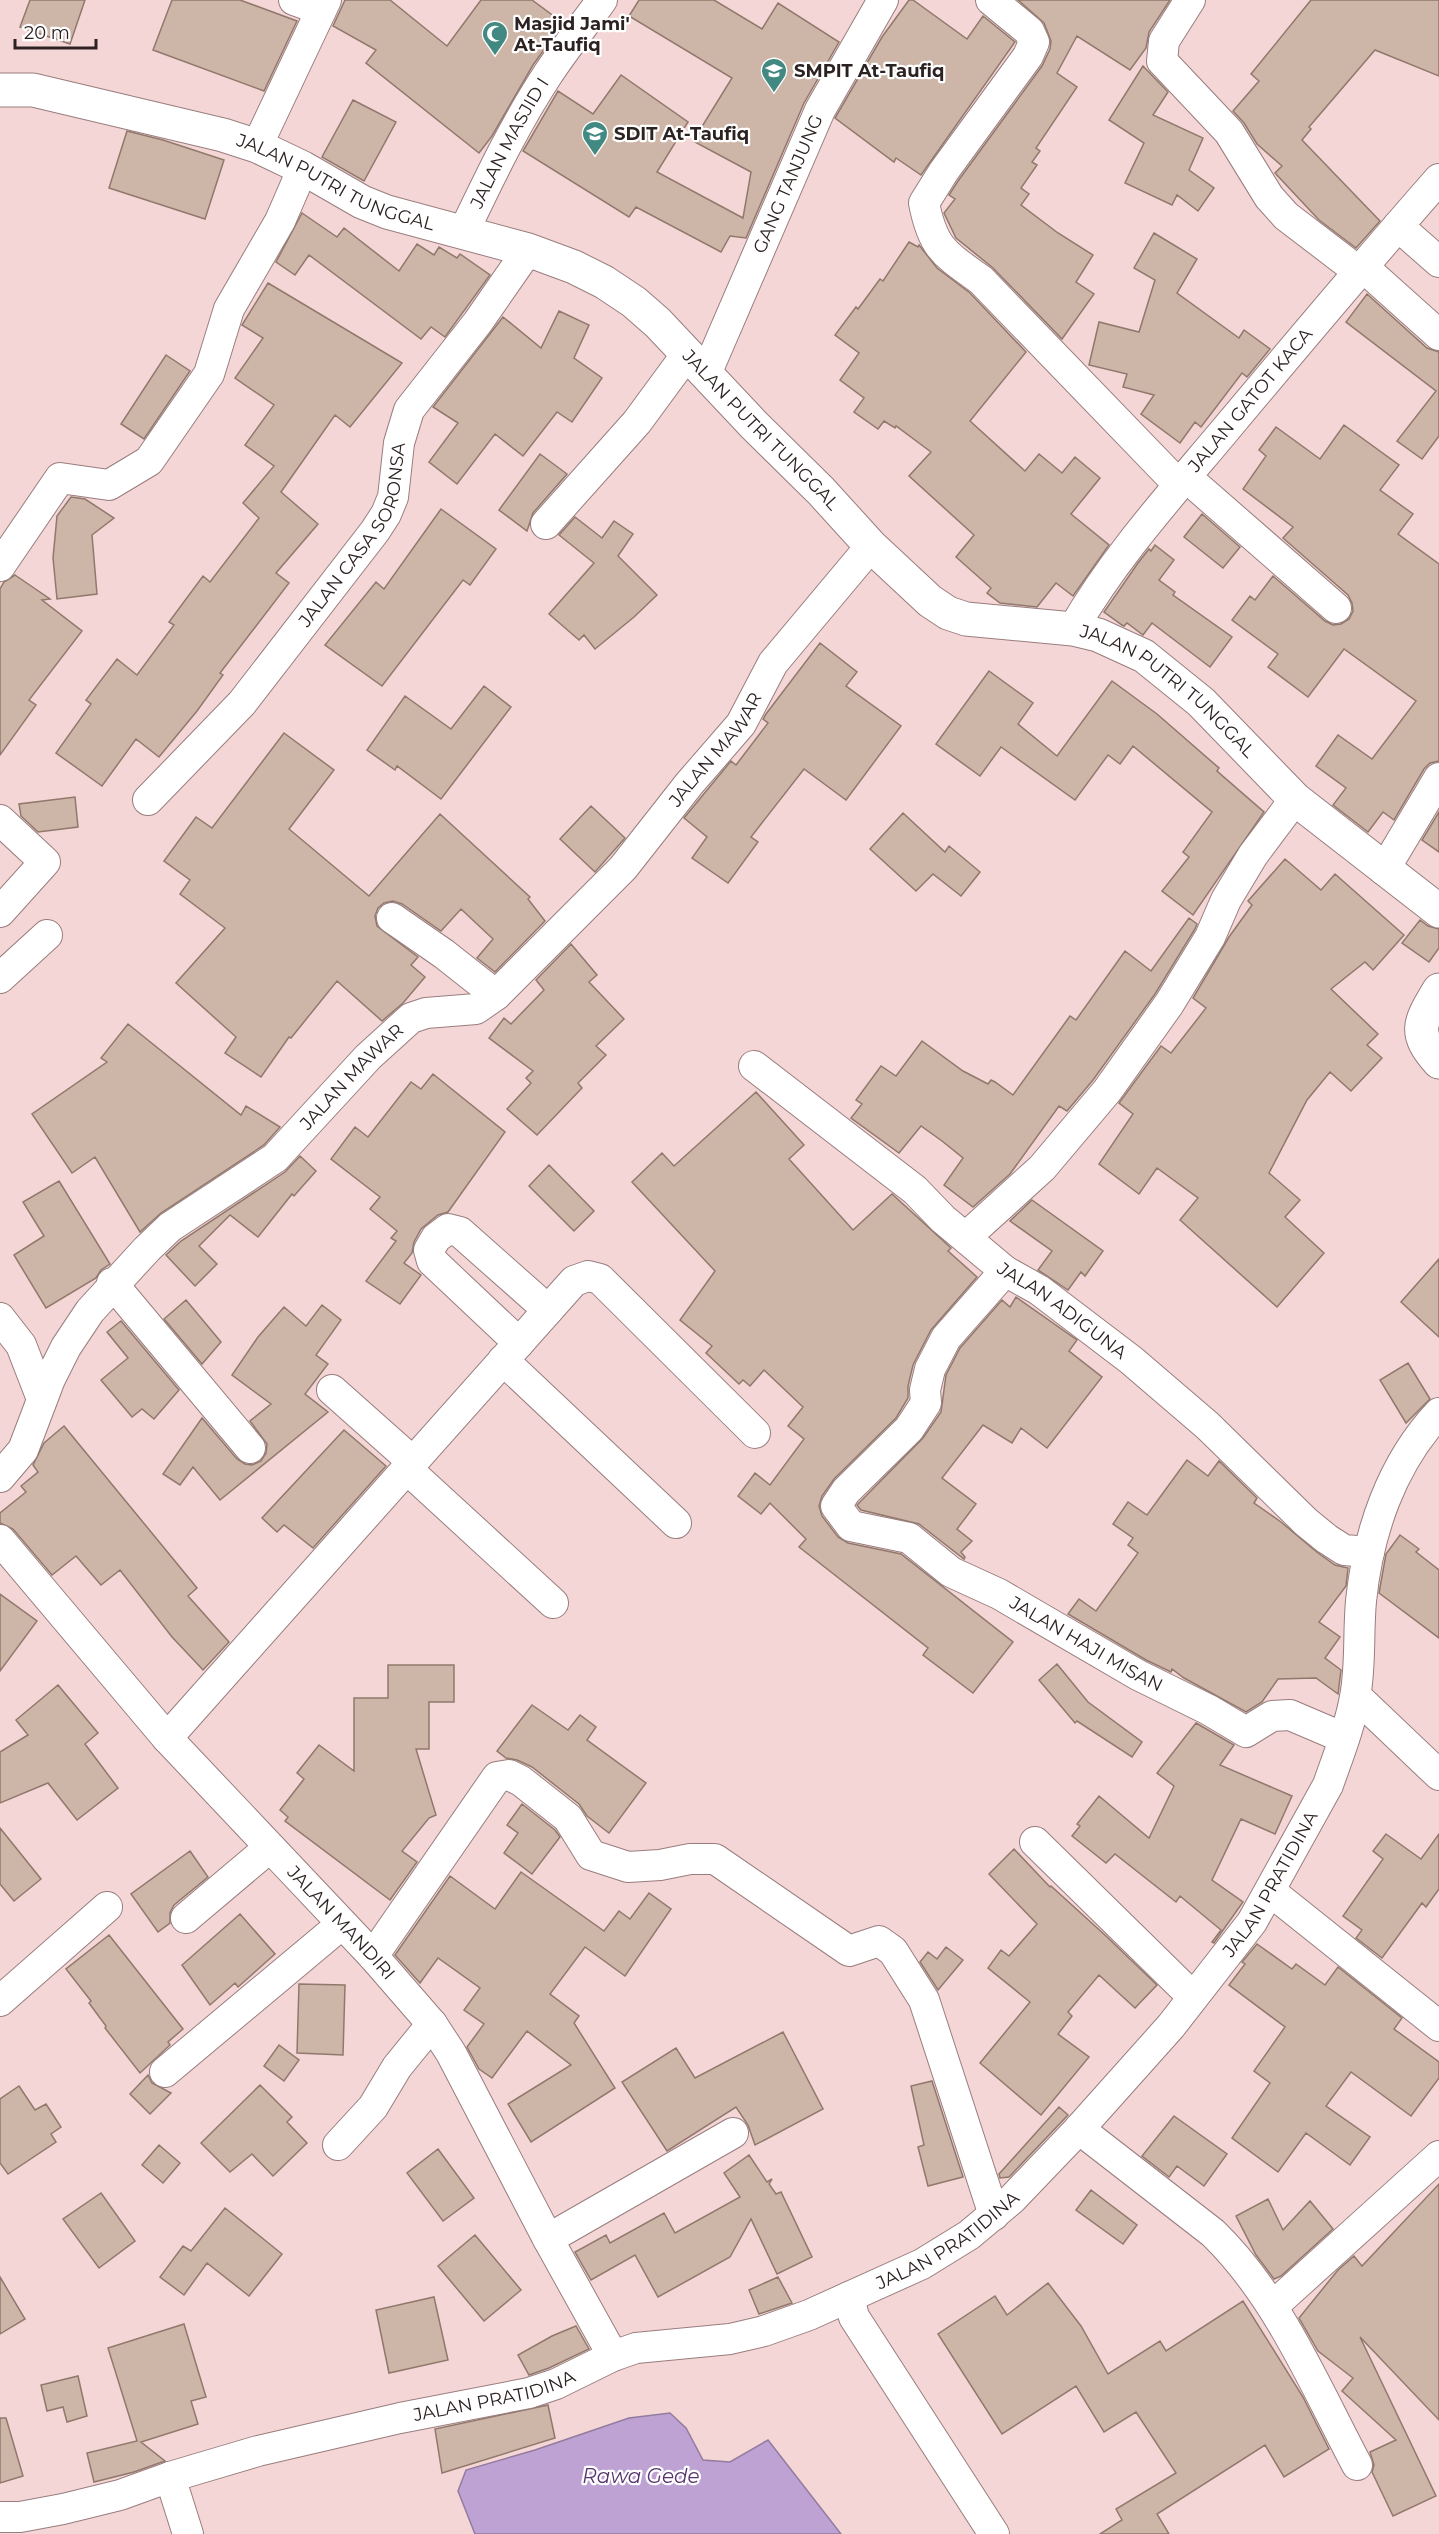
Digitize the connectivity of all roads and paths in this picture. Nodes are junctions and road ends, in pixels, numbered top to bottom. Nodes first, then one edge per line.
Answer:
1 (602, 0) edge
2 (883, 0) edge
3 (991, 0) edge
4 (1191, 0) edge
5 (314, 3) edge
6 (0, 90) edge
7 (257, 146) junction
8 (303, 168) junction
9 (1439, 179) edge
10 (1398, 226) junction
11 (464, 231) junction
12 (528, 250) junction
13 (1439, 262) edge
14 (1360, 269) junction
15 (1439, 335) edge
16 (697, 364) junction
17 (1183, 481) junction
18 (546, 524) dead end
19 (871, 546) junction
20 (0, 566) edge
21 (1336, 608) dead end
22 (1073, 629) junction
23 (1439, 778) edge
24 (1295, 799) junction
25 (148, 800) dead end
26 (0, 820) edge
27 (1384, 870) junction
28 (1439, 911) edge
29 (0, 912) edge
30 (392, 918) dead end
31 (47, 935) dead end
32 (0, 978) edge
33 (1439, 990) edge
34 (496, 995) junction
35 (1439, 1062) edge
36 (754, 1066) dead end
37 (966, 1237) junction
38 (1005, 1271) junction
39 (112, 1283) junction
40 (548, 1310) junction
41 (0, 1317) edge
42 (511, 1352) junction
43 (332, 1390) dead end
44 (42, 1399) junction
45 (1439, 1413) edge
46 (755, 1433) dead end
47 (250, 1448) dead end
48 (410, 1466) junction
49 (0, 1477) edge
50 (676, 1523) dead end
51 (0, 1540) edge
52 (1369, 1552) junction
53 (553, 1603) dead end
54 (1356, 1696) junction
55 (167, 1738) junction
56 (1344, 1738) junction
57 (1439, 1775) edge
58 (1035, 1842) dead end
59 (269, 1848) junction
60 (1270, 1891) junction
61 (107, 1906) dead end
62 (186, 1918) dead end
63 (342, 1924) junction
64 (373, 1956) junction
65 (1193, 1997) junction
66 (0, 2001) edge
67 (432, 2024) junction
68 (1439, 2026) edge
69 (165, 2072) dead end
70 (1079, 2129) junction
71 (733, 2133) dead end
72 (338, 2145) dead end
73 (1438, 2159) edge
74 (993, 2215) junction
75 (548, 2239) junction
76 (849, 2297) junction
77 (1273, 2306) junction
78 (613, 2356) junction
79 (1357, 2465) dead end
80 (170, 2477) junction
81 (15, 2523) edge
82 (54, 2523) edge
83 (188, 2534) edge
84 (994, 2534) edge

1 - 11 street, JALAN MASJID I
2 - 16 street, GANG TANJUNG
3 - 17 street
4 - 14 street
5 - 7 street
6 - 7 street, JALAN PUTRI TUNGGAL
7 - 8 street, JALAN PUTRI TUNGGAL
8 - 11 street, JALAN PUTRI TUNGGAL
8 - 20 street
9 - 10 street, JALAN GATOT KACA
10 - 13 street
10 - 14 street, JALAN GATOT KACA
11 - 12 street, JALAN PUTRI TUNGGAL
12 - 16 street, JALAN PUTRI TUNGGAL
12 - 25 street, JALAN CASA SORONSA
14 - 15 street
14 - 17 street, JALAN GATOT KACA
16 - 18 street, GANG TANJUNG
16 - 19 street, JALAN PUTRI TUNGGAL
17 - 21 street
17 - 22 street, JALAN GATOT KACA
19 - 22 street, JALAN PUTRI TUNGGAL
19 - 34 street, JALAN MAWAR
22 - 24 street, JALAN PUTRI TUNGGAL
23 - 27 street
24 - 27 street, JALAN PUTRI TUNGGAL
24 - 37 street
26 - 29 street
27 - 28 street, JALAN PUTRI TUNGGAL
30 - 34 street
31 - 32 street
33 - 35 street
34 - 39 street, JALAN MAWAR
36 - 37 street, JALAN ADIGUNA
37 - 38 street, JALAN ADIGUNA
38 - 52 street, JALAN ADIGUNA
38 - 56 street, JALAN HAJI MISAN
39 - 44 street, JALAN MAWAR
39 - 47 street
40 - 42 street
40 - 42 street
40 - 46 street
41 - 44 street
42 - 48 street
42 - 50 street
43 - 48 street
44 - 49 street, JALAN MAWAR
45 - 52 street, JALAN PRATIDINA
48 - 53 street
48 - 55 street
51 - 55 street, JALAN MANDIRI
52 - 54 street, JALAN PRATIDINA
54 - 56 street, JALAN PRATIDINA
54 - 57 street
55 - 59 street, JALAN MANDIRI
56 - 60 street, JALAN PRATIDINA
58 - 65 street
59 - 62 street
59 - 63 street, JALAN MANDIRI
60 - 65 street, JALAN PRATIDINA
60 - 68 street
61 - 66 street
63 - 64 street, JALAN MANDIRI
63 - 69 street
64 - 67 street, JALAN MANDIRI
64 - 74 street
65 - 70 street, JALAN PRATIDINA
67 - 72 street
67 - 75 street, JALAN MANDIRI
70 - 74 street, JALAN PRATIDINA
70 - 77 street
71 - 75 street
73 - 77 street
74 - 76 street, JALAN PRATIDINA
75 - 78 street, JALAN MANDIRI
76 - 78 street, JALAN PRATIDINA
76 - 84 street
77 - 79 street
78 - 80 street, JALAN PRATIDINA
80 - 82 street, JALAN PRATIDINA
80 - 83 street
81 - 82 street, JALAN PRATIDINA

